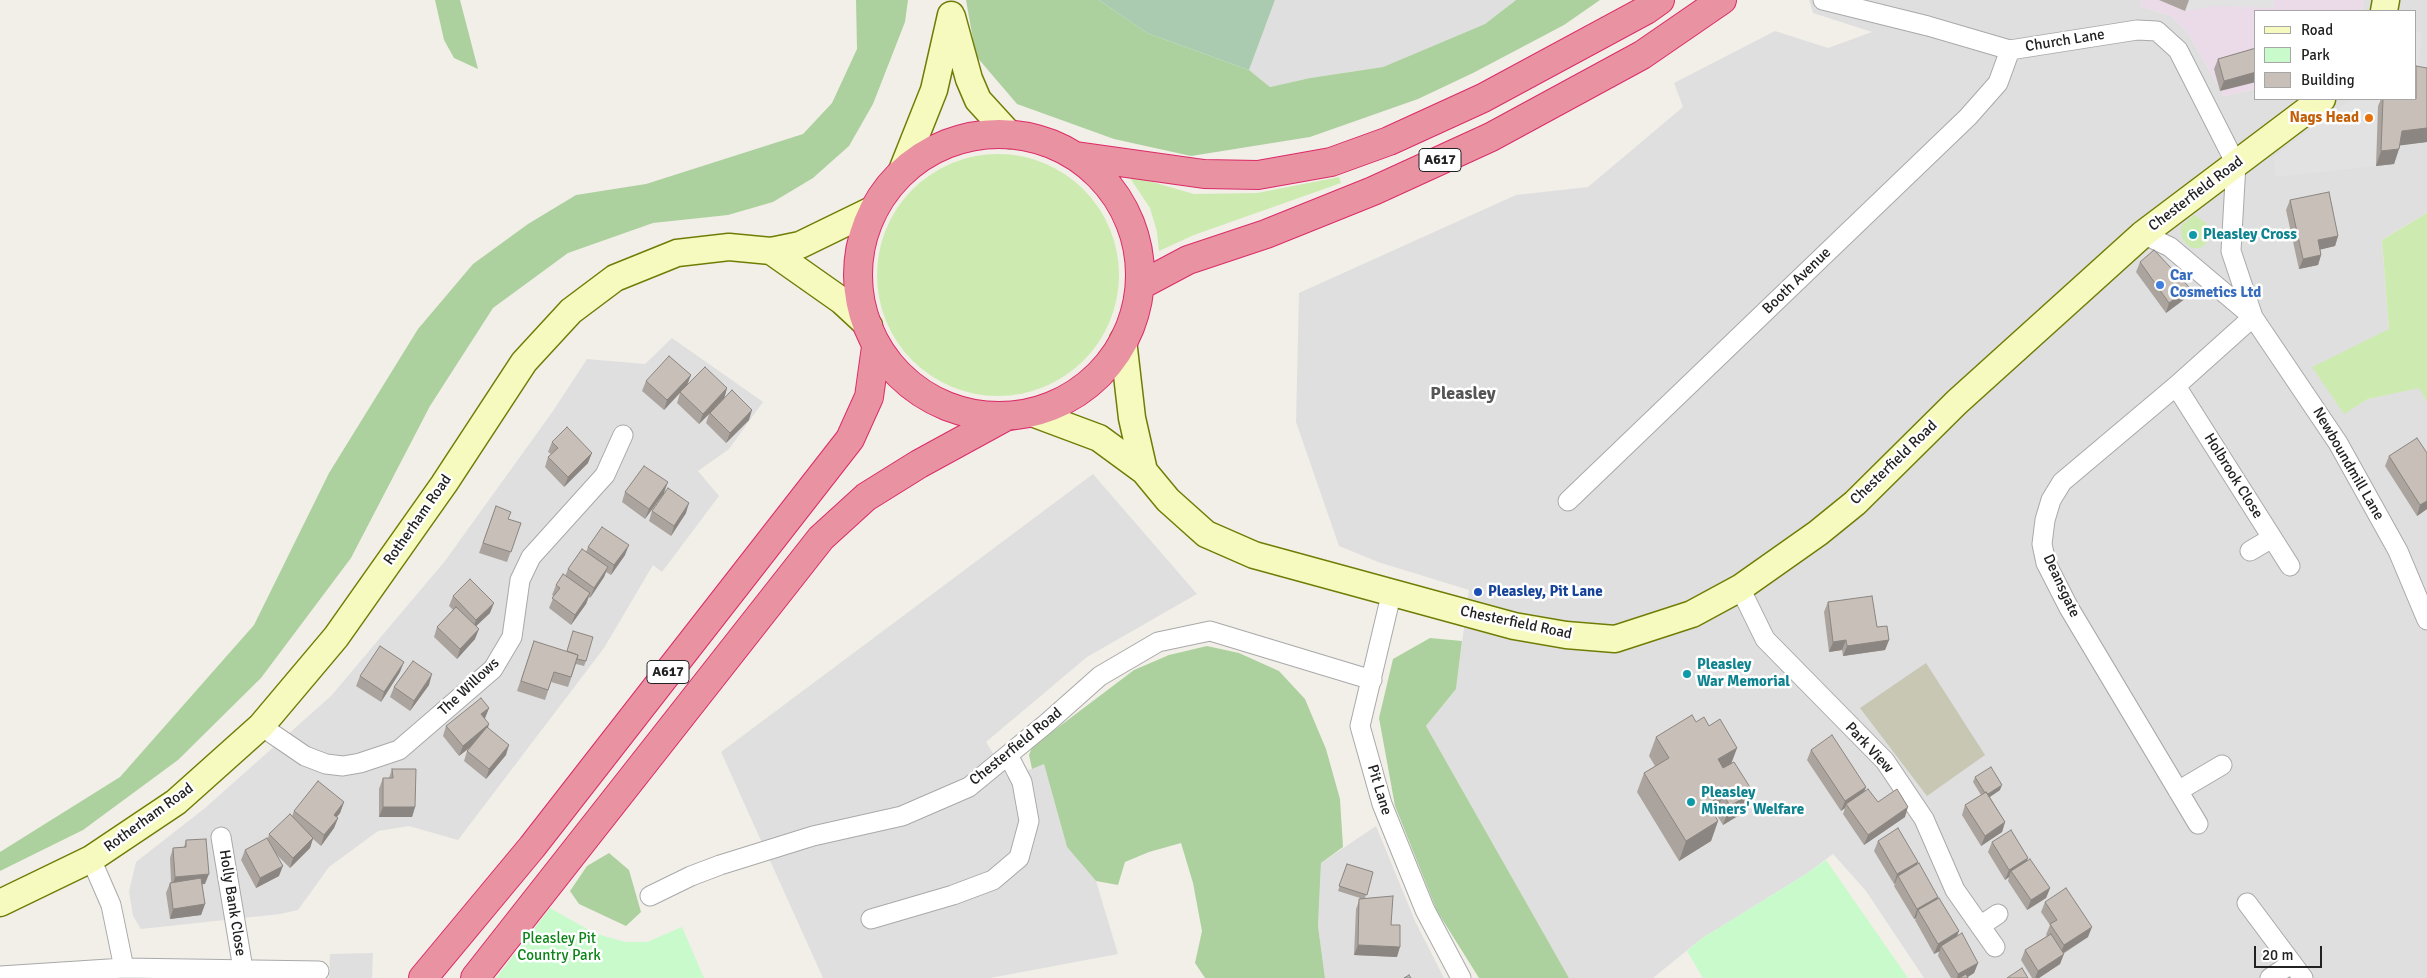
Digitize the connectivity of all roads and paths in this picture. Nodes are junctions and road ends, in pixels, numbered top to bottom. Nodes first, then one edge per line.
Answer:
1 (1660, 0) edge
2 (1722, 0) edge
3 (1823, 0) edge
4 (950, 7) edge
5 (2010, 50) junction
6 (2321, 100) edge
7 (1010, 135) junction
8 (1076, 156) junction
9 (2236, 164) junction
10 (901, 173) junction
11 (874, 209) junction
12 (2143, 234) junction
13 (771, 251) junction
14 (1141, 284) junction
15 (2252, 317) junction
16 (873, 336) junction
17 (1123, 340) junction
18 (2176, 386) junction
19 (1032, 413) junction
20 (1005, 417) junction
21 (623, 435) dead end
22 (1144, 471) junction
23 (1568, 501) dead end
24 (2272, 538) junction
25 (2250, 551) dead end
26 (2290, 566) dead end
27 (1740, 588) junction
28 (1392, 591) junction
29 (2427, 620) edge
30 (1372, 680) junction
31 (262, 726) junction
32 (1008, 755) junction
33 (2222, 765) dead end
34 (2178, 790) junction
35 (2198, 824) dead end
36 (221, 837) dead end
37 (91, 859) junction
38 (650, 896) dead end
39 (2247, 902) dead end
40 (0, 903) edge
41 (1998, 914) dead end
42 (871, 919) dead end
43 (1980, 926) junction
44 (1995, 947) dead end
45 (124, 968) junction
46 (243, 969) junction
47 (319, 971) dead end
48 (2298, 971) edge
49 (0, 976) edge
50 (423, 978) edge
51 (475, 978) edge
52 (1460, 978) edge
53 (2270, 978) edge

1 - 8 highway, A617
2 - 14 highway, A617
3 - 5 street, Church Lane
4 - 7 street
4 - 10 street
5 - 9 street, Church Lane
5 - 23 street, Booth Avenue
6 - 9 street, Chesterfield Road
7 - 8 highway
7 - 10 highway
8 - 14 highway
9 - 12 street, Chesterfield Road
9 - 15 street, Newboundmill Lane
10 - 11 highway
11 - 13 street, Rotherham Road
11 - 16 highway
12 - 15 street, Newboundmill Lane
12 - 27 street, Chesterfield Road
13 - 16 street, Rotherham Road
13 - 31 street, Rotherham Road
14 - 17 highway
15 - 18 street, Deansgate
15 - 29 street, Newboundmill Lane
16 - 20 highway
16 - 50 highway, A617
17 - 19 highway
17 - 22 street
18 - 24 street, Holbrook Close
18 - 34 street, Deansgate
19 - 20 highway
19 - 22 street
20 - 51 highway, A617
21 - 31 street, The Willows
22 - 28 street, Chesterfield Road
24 - 25 street
24 - 26 street, Holbrook Close
27 - 28 street, Chesterfield Road
27 - 43 street, Park View
28 - 30 street, Pit Lane
30 - 32 street, Chesterfield Road
30 - 52 street, Pit Lane
31 - 37 street, Rotherham Road
32 - 38 street, Chesterfield Road
32 - 42 street
33 - 34 street
34 - 35 street, Deansgate
36 - 46 street, Holly Bank Close
37 - 40 street, Rotherham Road
37 - 45 street, Rotherham Road
39 - 48 street
41 - 43 street
43 - 44 street, Park View
45 - 46 street
45 - 49 street
46 - 47 street
48 - 53 street

